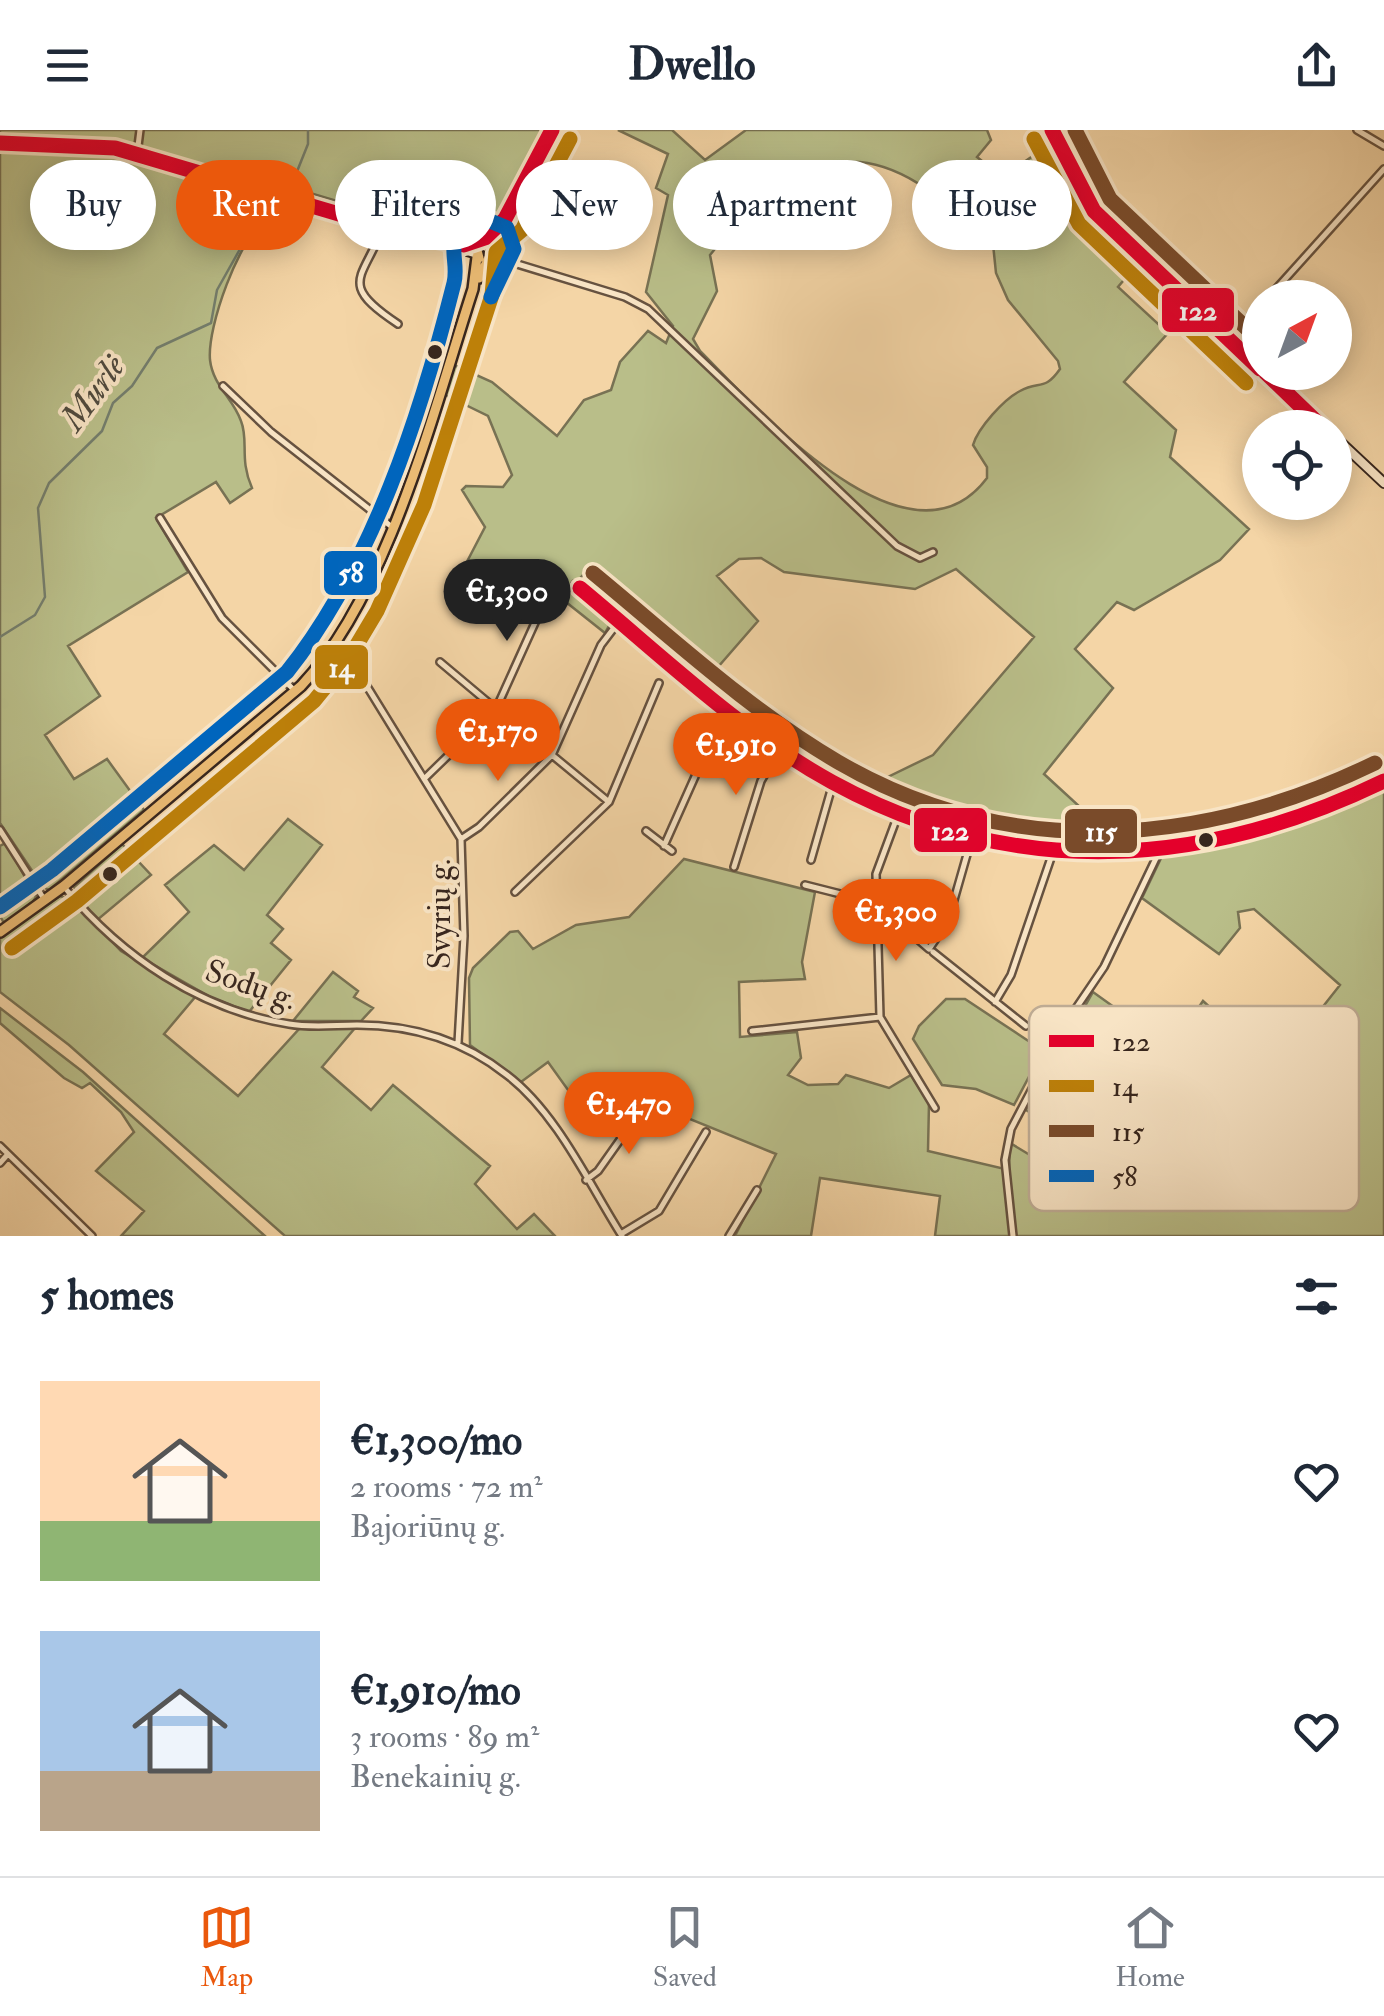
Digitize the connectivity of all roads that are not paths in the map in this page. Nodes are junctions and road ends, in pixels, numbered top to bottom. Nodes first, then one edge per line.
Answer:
1 (140, 130) edge
2 (552, 130) edge
3 (1052, 130) edge
4 (1357, 130) edge
5 (0, 143) edge
6 (1384, 146) edge
7 (137, 154) junction
8 (1384, 168) edge
9 (335, 213) edge
10 (496, 234) edge
11 (371, 250) edge
12 (485, 250) joint
13 (1284, 280) edge
14 (398, 324) dead end
15 (1242, 325) edge
16 (1228, 340) junction
17 (1242, 353) edge
18 (223, 386) dead end
19 (1283, 390) edge
20 (1304, 410) edge
21 (1352, 453) edge
22 (1384, 483) edge
23 (160, 518) dead end
24 (392, 527) junction
25 (933, 552) dead end
26 (576, 584) dead end
27 (548, 594) dead end
28 (620, 620) junction
29 (334, 642) junction
30 (440, 662) dead end
31 (659, 683) dead end
32 (294, 692) junction
33 (726, 706) junction
34 (496, 709) junction
35 (780, 748) junction
36 (552, 755) junction
37 (421, 776) junction
38 (1384, 782) edge
39 (833, 783) junction
40 (609, 802) junction
41 (899, 812) junction
42 (0, 830) edge
43 (646, 832) dead end
44 (972, 836) junction
45 (461, 838) junction
46 (664, 846) junction
47 (1054, 849) junction
48 (1160, 850) junction
49 (672, 851) dead end
50 (811, 860) dead end
51 (734, 867) dead end
52 (805, 884) dead end
53 (64, 886) junction
54 (516, 892) dead end
55 (45, 901) junction
56 (876, 903) junction
57 (0, 932) edge
58 (931, 951) junction
59 (995, 1002) junction
60 (1079, 1006) edge
61 (880, 1016) junction
62 (1026, 1026) dead end
63 (752, 1031) dead end
64 (458, 1044) junction
65 (1029, 1091) edge
66 (644, 1106) dead end
67 (935, 1108) dead end
68 (706, 1132) dead end
69 (0, 1146) edge
70 (8, 1154) junction
71 (0, 1163) edge
72 (586, 1180) junction
73 (756, 1190) dead end
74 (87, 1235) edge
75 (621, 1235) edge
76 (729, 1236) edge
77 (1013, 1236) edge

1 - 7 street
2 - 10 main road
3 - 16 street
4 - 6 street
5 - 7 street
7 - 9 street
8 - 13 street
11 - 14 street
12 - 24 main road
12 - 25 street
15 - 16 street
16 - 17 street
18 - 24 street
19 - 20 street
21 - 22 street
23 - 32 street
24 - 29 main road
26 - 28 street
27 - 34 street
28 - 33 street
28 - 36 street
29 - 32 main road
29 - 37 street, Svyrių g.
30 - 34 street
31 - 40 street
32 - 53 main road
33 - 35 street
33 - 46 street
34 - 37 street
35 - 39 street
35 - 51 street
36 - 40 street
36 - 45 street
37 - 45 street, Svyrių g.
38 - 48 street
39 - 41 street
39 - 50 street
40 - 54 street
41 - 44 street
41 - 56 street
42 - 55 street
43 - 46 street
44 - 47 street
44 - 58 street
45 - 64 street, Svyrių g.
46 - 49 street
47 - 48 street
47 - 59 street
48 - 60 street
52 - 56 street
53 - 55 main road
53 - 64 street, Sodų g.
55 - 57 main road
56 - 58 street
56 - 61 street
58 - 59 street
59 - 62 street
61 - 63 street
61 - 67 street
64 - 72 street, Sodų g.
65 - 77 street
66 - 72 street
68 - 75 street
69 - 70 street
70 - 71 street
70 - 74 street
72 - 75 street, Sodų g.
73 - 76 street

